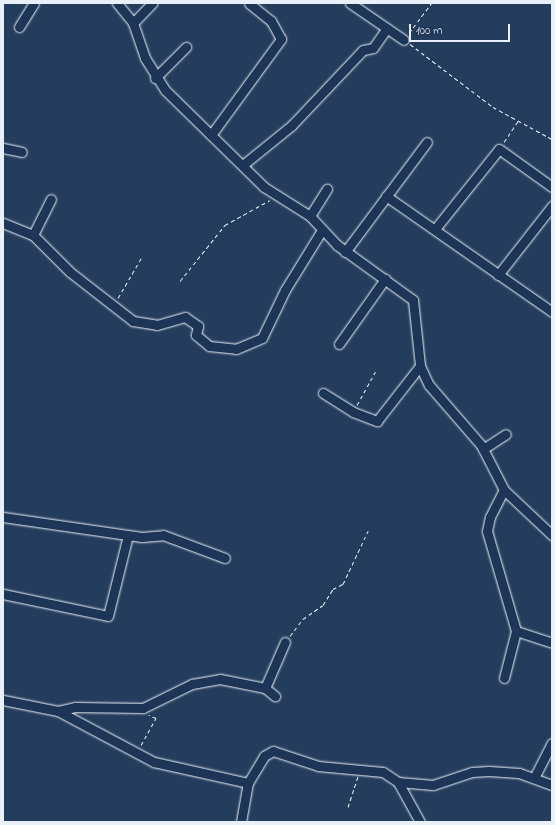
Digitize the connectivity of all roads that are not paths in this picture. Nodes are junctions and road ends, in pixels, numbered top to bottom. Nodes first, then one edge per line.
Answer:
1 (34, 3) edge
2 (117, 3) edge
3 (152, 3) edge
4 (249, 3) edge
5 (350, 3) edge
6 (133, 23) junction
7 (19, 28) dead end
8 (387, 28) junction
9 (404, 40) road end
10 (186, 47) dead end
11 (155, 78) junction
12 (211, 135) junction
13 (427, 142) dead end
14 (3, 148) edge
15 (22, 152) dead end
16 (244, 164) junction
17 (552, 187) edge
18 (327, 189) dead end
19 (386, 196) junction
20 (51, 199) dead end
21 (552, 206) edge
22 (310, 216) junction
23 (3, 223) edge
24 (435, 229) junction
25 (322, 230) junction
26 (33, 235) junction
27 (345, 252) junction
28 (498, 275) junction
29 (385, 279) junction
30 (552, 312) edge
31 (339, 344) dead end
32 (420, 366) junction
33 (323, 393) dead end
34 (506, 434) dead end
35 (482, 449) junction
36 (504, 490) junction
37 (3, 517) edge
38 (128, 535) junction
39 (552, 535) edge
40 (225, 558) dead end
41 (3, 594) edge
42 (516, 632) junction
43 (285, 642) road end
44 (552, 643) edge
45 (504, 678) dead end
46 (265, 688) junction
47 (275, 696) dead end
48 (3, 700) edge
49 (58, 711) junction
50 (552, 743) edge
51 (534, 778) junction
52 (398, 782) junction
53 (248, 783) junction
54 (552, 785) edge
55 (241, 822) edge
56 (420, 822) edge

1 - 7 lane
2 - 6 lane
3 - 6 lane
4 - 12 lane
5 - 8 lane
6 - 11 lane
8 - 9 lane
8 - 16 lane
10 - 11 lane
11 - 12 lane
12 - 16 lane
13 - 19 lane
14 - 15 lane
16 - 22 lane
17 - 24 lane
18 - 22 lane
19 - 24 lane
19 - 27 lane
20 - 26 lane
21 - 28 lane
22 - 25 lane
23 - 26 lane
24 - 28 lane
25 - 26 lane
25 - 27 lane
27 - 29 lane
28 - 30 lane
29 - 31 lane
29 - 32 lane
32 - 33 lane
32 - 35 lane
34 - 35 lane
35 - 36 lane
36 - 39 lane
36 - 42 lane
37 - 38 lane
38 - 40 lane
38 - 41 lane
42 - 44 lane
42 - 45 lane
43 - 46 lane
46 - 47 lane
46 - 49 lane
48 - 49 lane
49 - 53 lane
50 - 51 lane
51 - 52 lane
51 - 54 lane
52 - 53 lane
52 - 56 lane
53 - 55 lane

